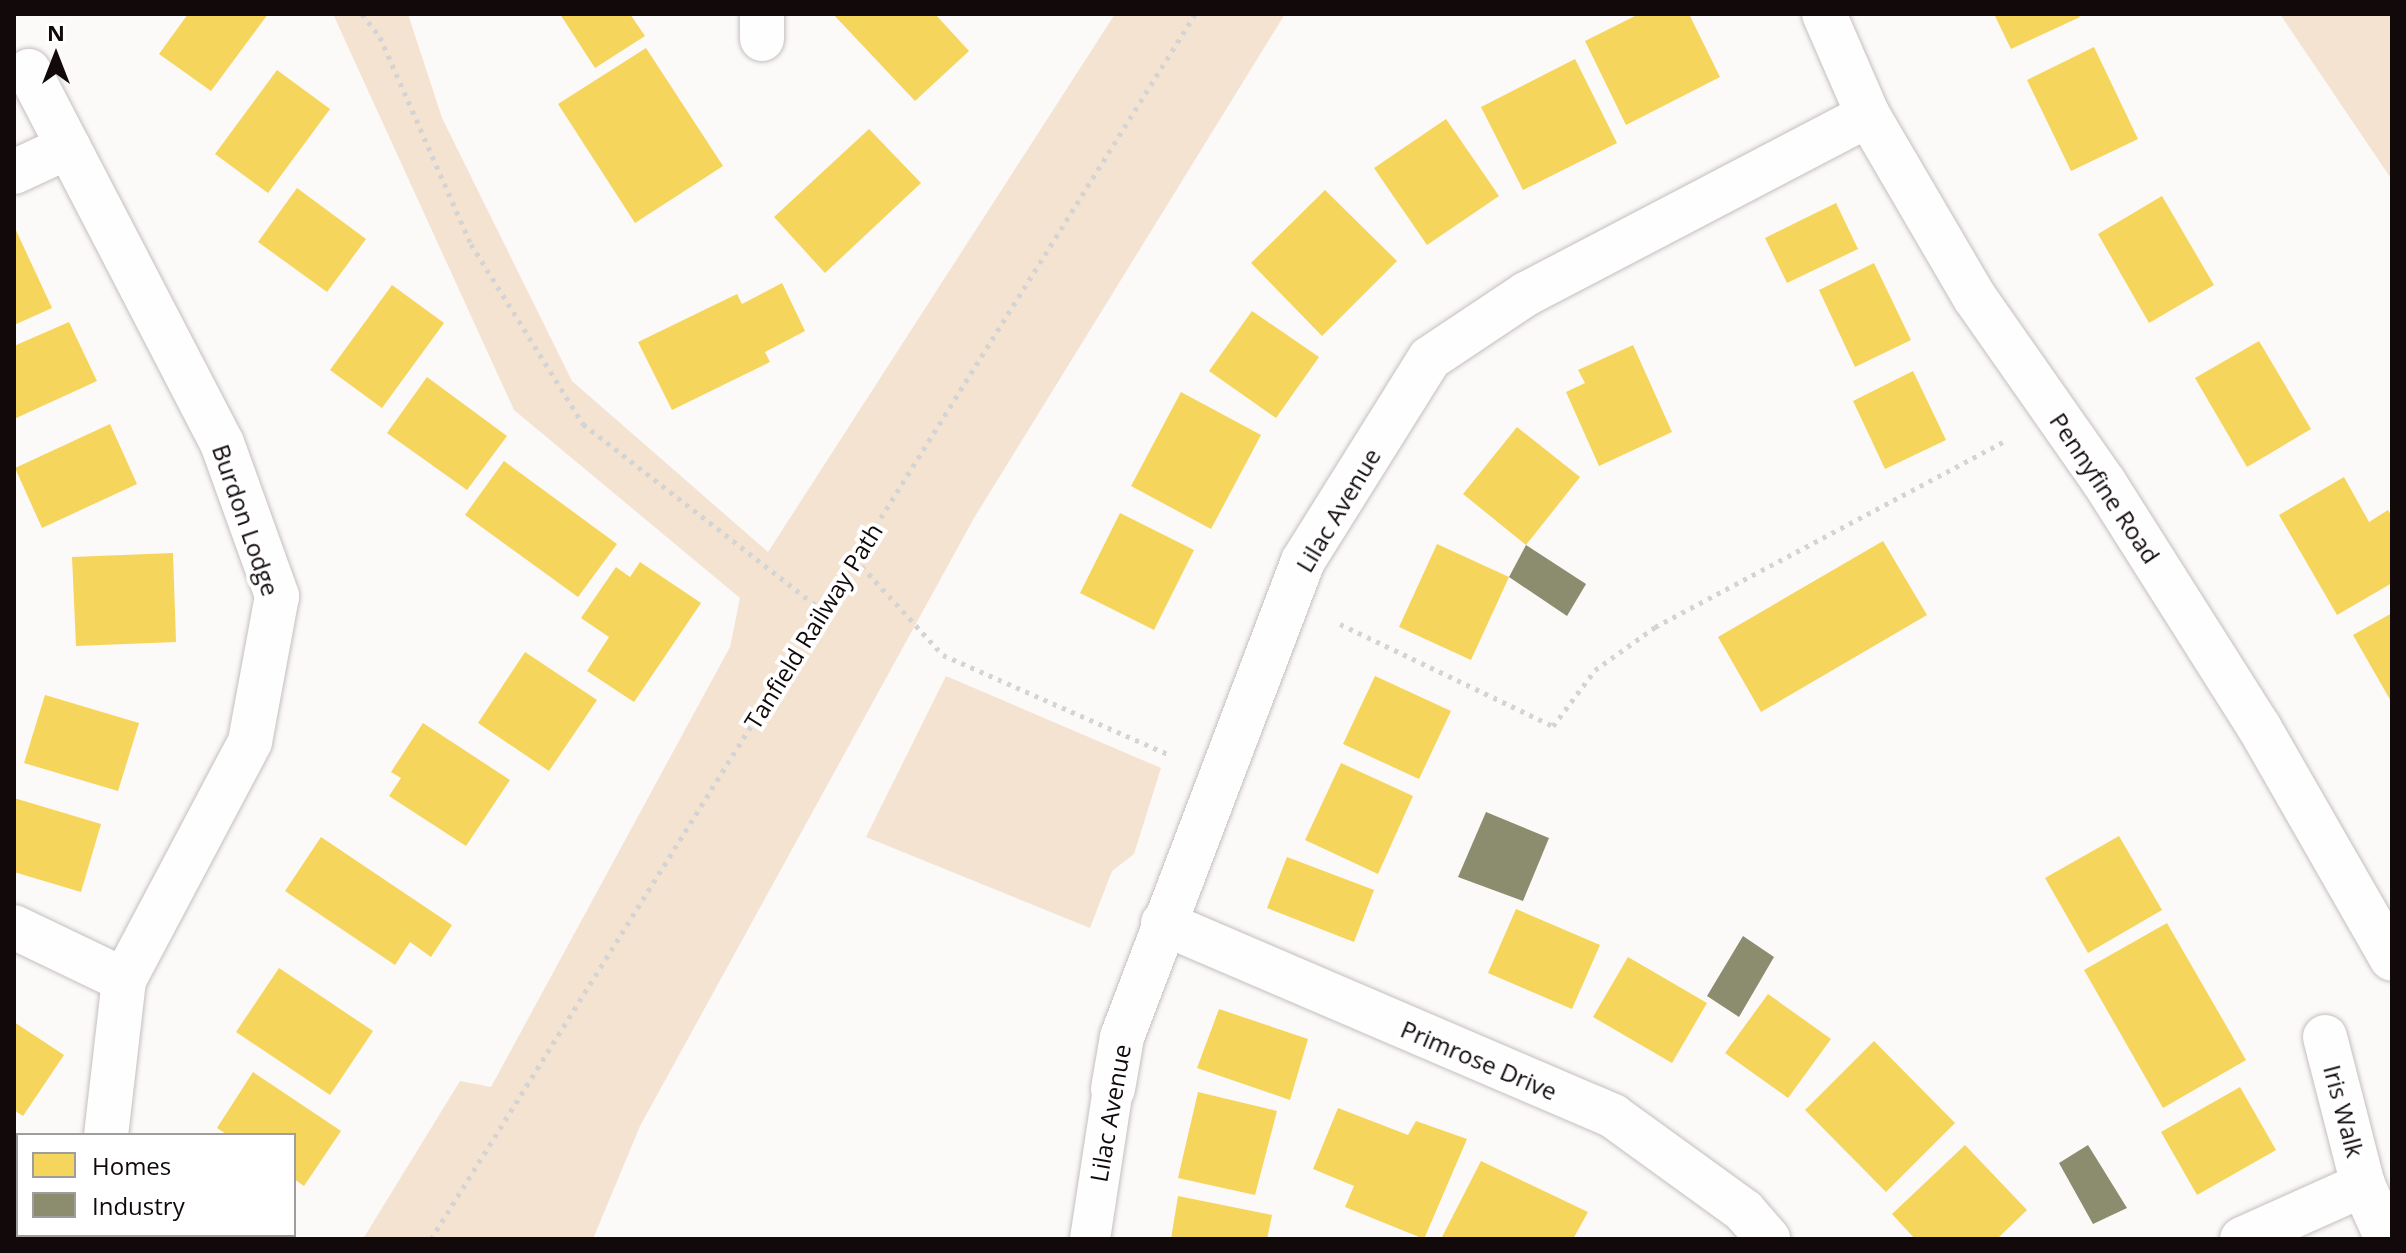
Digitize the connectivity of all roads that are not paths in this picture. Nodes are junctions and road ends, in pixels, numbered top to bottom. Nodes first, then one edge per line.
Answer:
1 (1824, 14) edge
2 (29, 71) dead end
3 (1868, 115) junction
4 (68, 147) junction
5 (14, 172) edge
6 (1163, 923) junction
7 (14, 927) edge
8 (2392, 959) edge
9 (124, 980) junction
10 (2325, 1037) dead end
11 (1113, 1089) joint
12 (106, 1133) edge
13 (2363, 1185) junction
14 (1090, 1239) edge
15 (1768, 1239) edge
16 (2242, 1239) edge
17 (2387, 1239) edge

1 - 3 street, Pennyfine Road
2 - 4 street, Burdon Lodge
3 - 6 street, Lilac Avenue
3 - 8 street, Pennyfine Road
4 - 5 street
4 - 9 street, Burdon Lodge
6 - 11 street, Lilac Avenue
6 - 15 street, Primrose Drive
7 - 9 street
9 - 12 street, Burdon Lodge
10 - 13 street, Iris Walk
11 - 14 street, Lilac Avenue
13 - 16 street, Iris Walk
13 - 17 street, Iris Walk

